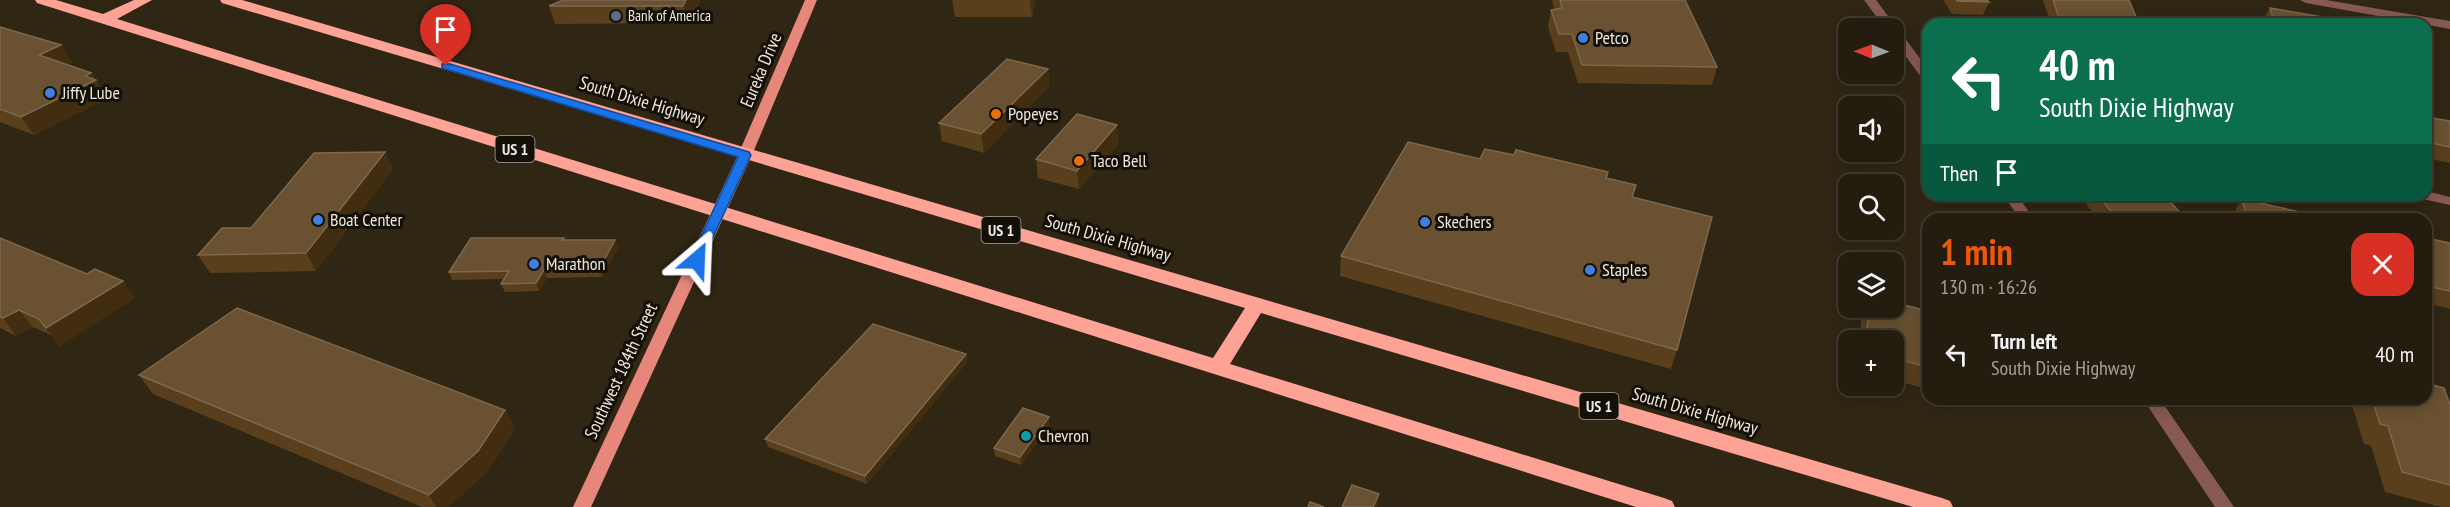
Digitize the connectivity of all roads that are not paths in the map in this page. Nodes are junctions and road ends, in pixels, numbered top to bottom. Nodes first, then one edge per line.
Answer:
1 (42, 0) edge
2 (145, 0) edge
3 (227, 0) edge
4 (811, 0) edge
5 (1870, 0) edge
6 (2306, 0) edge
7 (1883, 18) edge
8 (2410, 18) edge
9 (105, 19) junction
10 (2432, 22) edge
11 (2450, 25) edge
12 (1904, 46) edge
13 (1922, 70) edge
14 (745, 155) junction
15 (2432, 197) edge
16 (2450, 201) edge
17 (718, 213) junction
18 (1256, 305) junction
19 (1217, 368) junction
20 (2155, 405) edge
21 (582, 507) edge
22 (1664, 507) edge
23 (1942, 507) edge
24 (2225, 507) edge

1 - 9 highway, US 1
2 - 9 highway
3 - 14 highway, South Dixie Highway / US 1
4 - 14 main road, Eureka Drive
5 - 7 street
6 - 8 street
9 - 17 highway, US 1
10 - 11 street
12 - 13 street
14 - 17 main road, Southwest 184th Street
14 - 18 highway, South Dixie Highway / US 1
15 - 16 street
17 - 19 highway, US 1
17 - 21 main road, Southwest 184th Street
18 - 19 highway
18 - 23 highway, South Dixie Highway / US 1
19 - 22 highway, US 1
20 - 24 street

